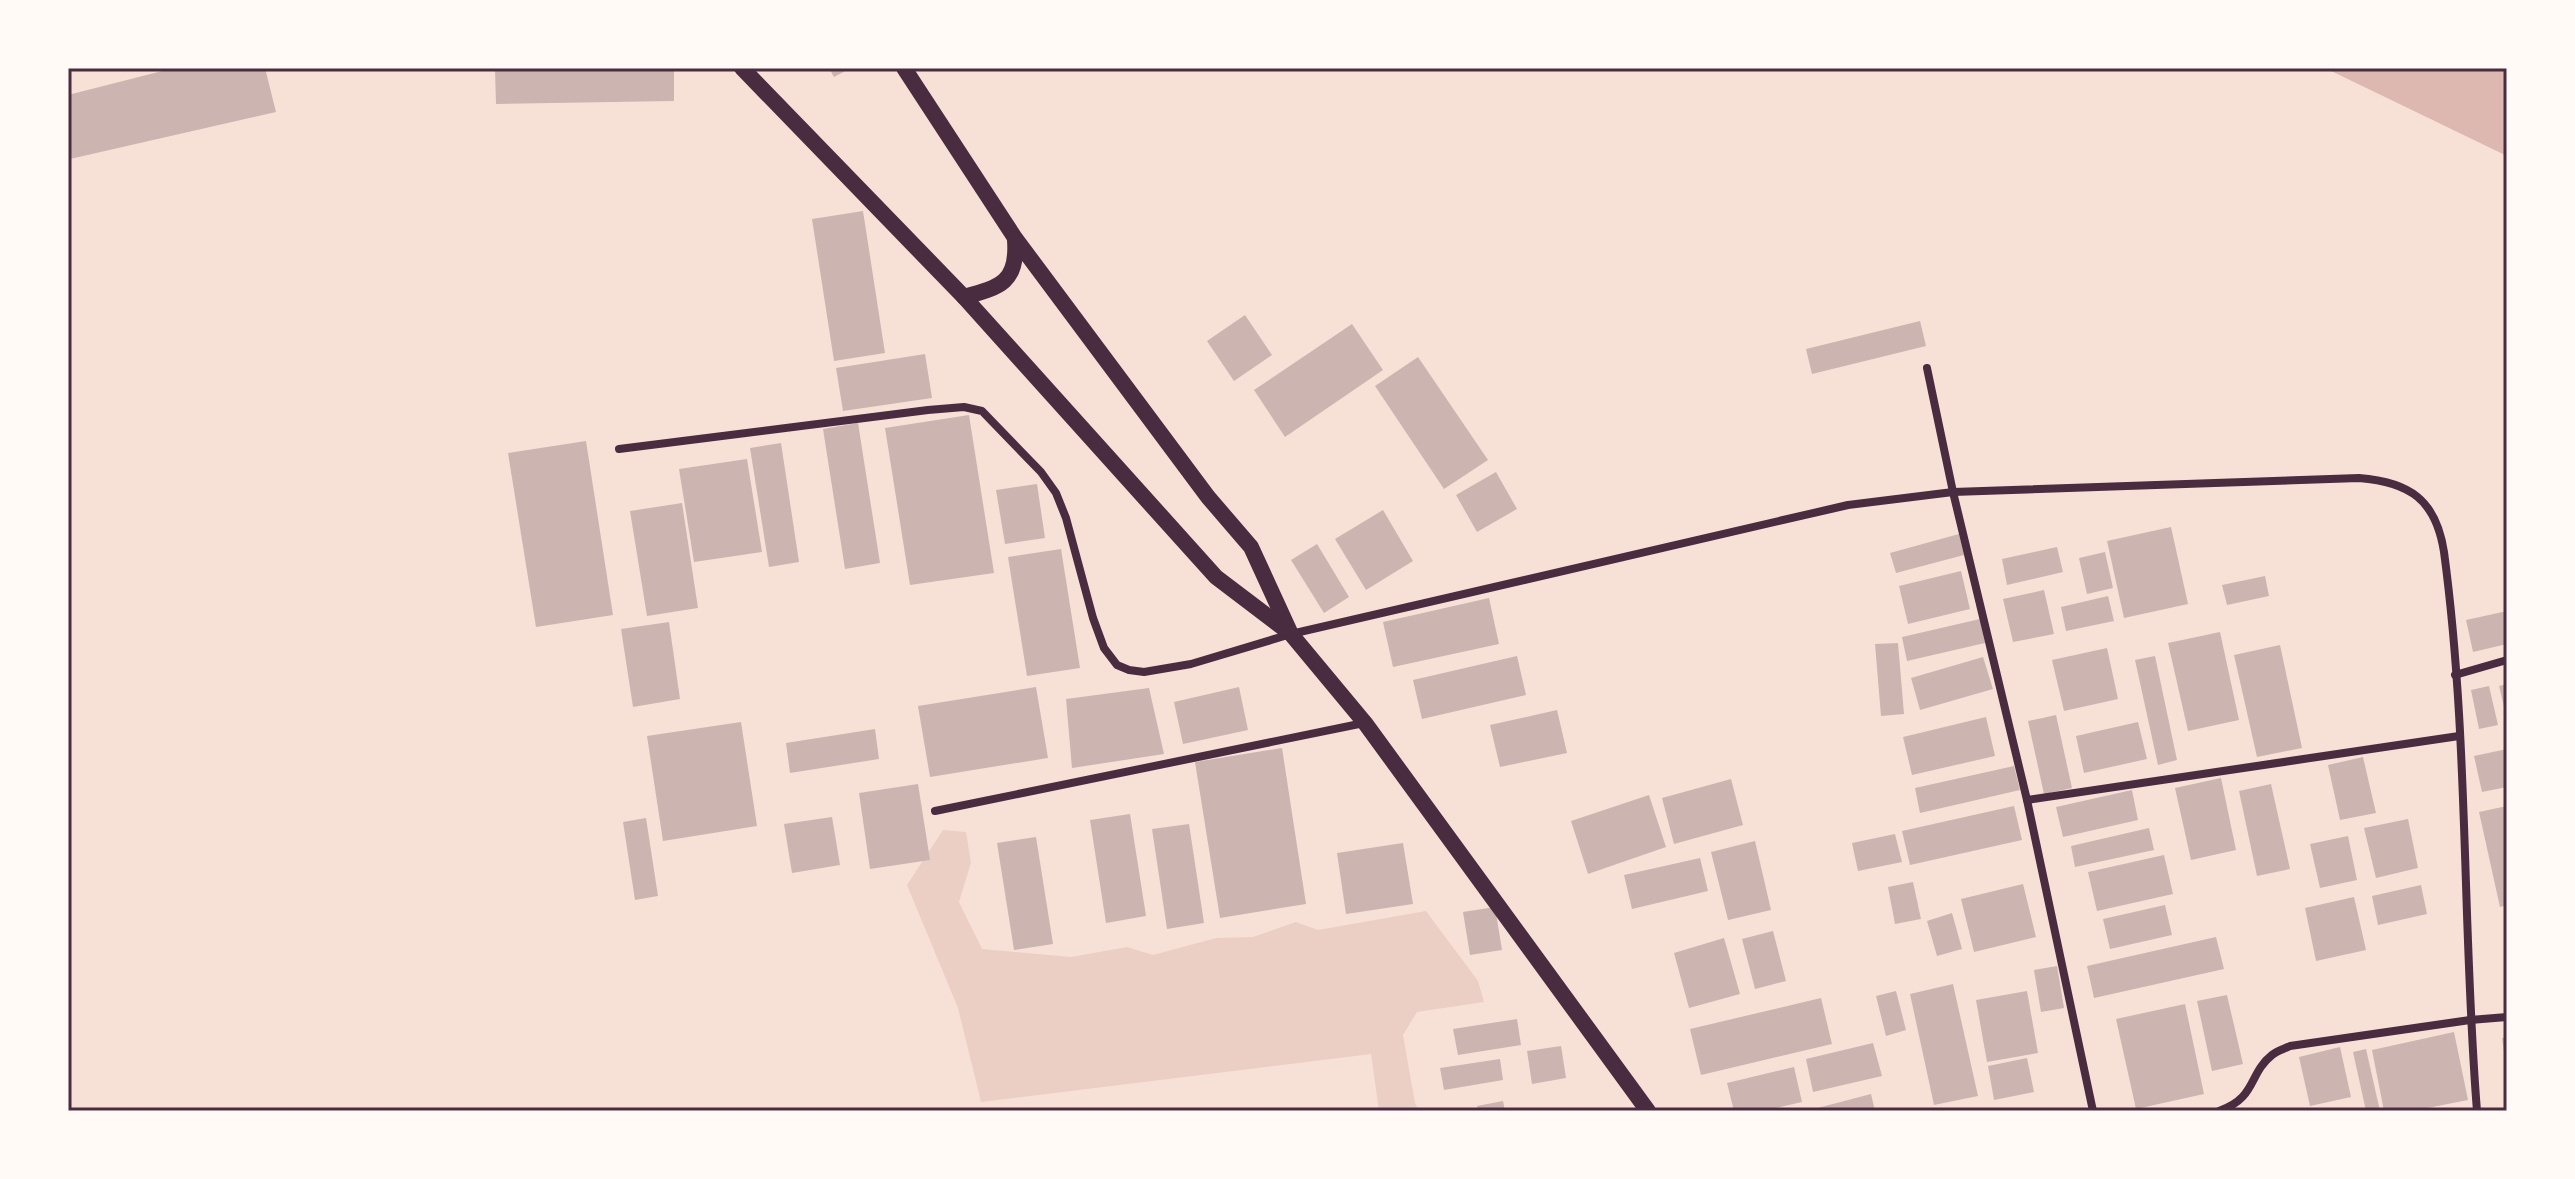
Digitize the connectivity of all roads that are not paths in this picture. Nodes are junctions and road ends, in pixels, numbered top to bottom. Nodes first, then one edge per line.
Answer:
1 (742, 68) edge
2 (904, 68) edge
3 (1015, 238) junction
4 (964, 297) junction
5 (1927, 368) dead end
6 (619, 449) dead end
7 (1953, 492) junction
8 (1291, 634) junction
9 (2507, 660) edge
10 (2455, 675) junction
11 (1365, 723) junction
12 (2459, 736) junction
13 (2027, 800) junction
14 (935, 811) dead end
15 (2507, 1017) edge
16 (2470, 1020) junction
17 (1648, 1111) edge
18 (2093, 1111) edge
19 (2219, 1111) edge
20 (2477, 1111) edge

1 - 4 main road
2 - 3 main road
3 - 4 main road
3 - 8 main road
4 - 8 main road
5 - 7 street
6 - 8 street
7 - 8 street
7 - 10 street
7 - 13 street
8 - 11 main road
9 - 10 street
10 - 12 street
11 - 14 street
11 - 17 main road
12 - 13 street
12 - 16 street
13 - 18 street
15 - 16 street
16 - 19 street
16 - 20 street

